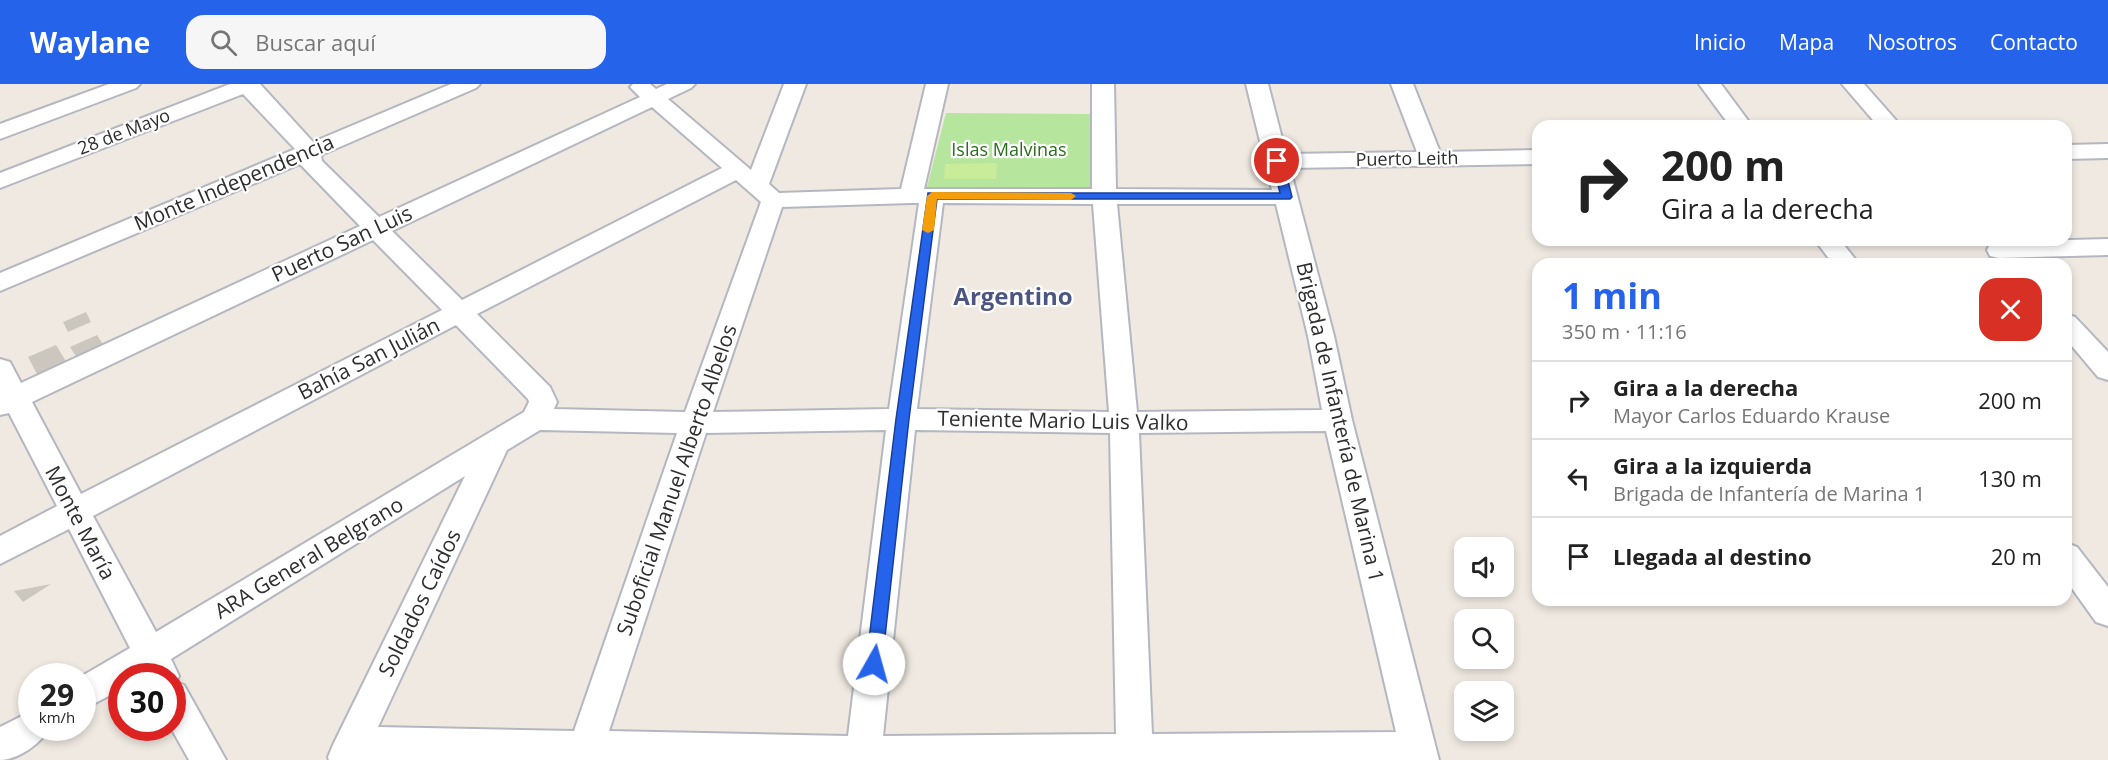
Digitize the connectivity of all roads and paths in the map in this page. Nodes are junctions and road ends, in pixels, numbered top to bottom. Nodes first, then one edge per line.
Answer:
1 (129, 84) edge
2 (247, 84) edge
3 (469, 84) edge
4 (684, 84) edge
5 (795, 84) edge
6 (937, 84) edge
7 (1102, 84) edge
8 (1257, 84) edge
9 (1402, 84) edge
10 (1710, 84) edge
11 (1853, 84) edge
12 (645, 91) edge
13 (1737, 120) edge
14 (1885, 120) edge
15 (0, 132) edge
16 (309, 151) junction
17 (2108, 151) edge
18 (2072, 152) edge
19 (1532, 157) edge
20 (1431, 158) junction
21 (1277, 161) junction
22 (0, 181) edge
23 (756, 185) junction
24 (922, 196) junction
25 (1104, 196) junction
26 (1286, 197) junction
27 (375, 228) junction
28 (1832, 246) edge
29 (2108, 247) edge
30 (2000, 252) edge
31 (1841, 258) edge
32 (0, 284) edge
33 (460, 313) junction
34 (2072, 329) edge
35 (2072, 356) edge
36 (2103, 360) edge
37 (0, 369) edge
38 (8, 401) edge
39 (535, 419) junction
40 (902, 419) junction
41 (1338, 420) junction
42 (695, 423) junction
43 (1124, 423) junction
44 (495, 446) junction
45 (74, 511) junction
46 (0, 551) edge
47 (2072, 564) edge
48 (2108, 612) edge
49 (155, 663) edge
50 (159, 663) edge
51 (186, 721) edge
52 (18, 735) edge
53 (0, 746) edge
54 (349, 751) edge
55 (584, 754) edge
56 (1419, 754) edge
57 (1135, 755) edge
58 (863, 757) edge
59 (208, 760) edge

1 - 15 street
2 - 16 street
2 - 22 street, 28 de Mayo
3 - 16 street, Monte Independencia
4 - 12 street, Puerto San Luis
5 - 23 street, Suboficial Manuel Alberto Albelos
6 - 24 street
7 - 25 street
8 - 21 street, Brigada de Infantería de Marina 1
9 - 20 street
10 - 13 street
11 - 14 street
12 - 23 street
12 - 27 street, Puerto San Luis
16 - 27 street
16 - 32 street, Monte Independencia
17 - 18 street
19 - 20 street, Puerto Leith
20 - 21 street, Puerto Leith
21 - 26 street, Brigada de Infantería de Marina 1
23 - 24 street
23 - 33 street, Bahía San Julián
23 - 42 street, Suboficial Manuel Alberto Albelos
24 - 25 street
24 - 40 street
25 - 26 street
25 - 43 street
26 - 41 street, Brigada de Infantería de Marina 1
27 - 33 street
27 - 38 street, Puerto San Luis
28 - 31 street
29 - 30 street
33 - 39 street
33 - 45 street, Bahía San Julián
34 - 36 street
35 - 36 street
37 - 38 street, Monte María
38 - 45 street, Monte María
39 - 42 street, Teniente Mario Luis Valko
39 - 44 street, ARA General Belgrano
40 - 42 street, Teniente Mario Luis Valko
40 - 43 street, Teniente Mario Luis Valko
40 - 58 street
41 - 43 street, Teniente Mario Luis Valko
41 - 56 street, Brigada de Infantería de Marina 1
42 - 55 street, Suboficial Manuel Alberto Albelos
43 - 57 street
44 - 50 street, ARA General Belgrano
44 - 54 street, Soldados Caídos
45 - 46 street, Bahía San Julián
45 - 49 street, Monte María
47 - 48 street
51 - 59 street
52 - 53 street
54 - 55 street
55 - 58 street
56 - 57 street
57 - 58 street

